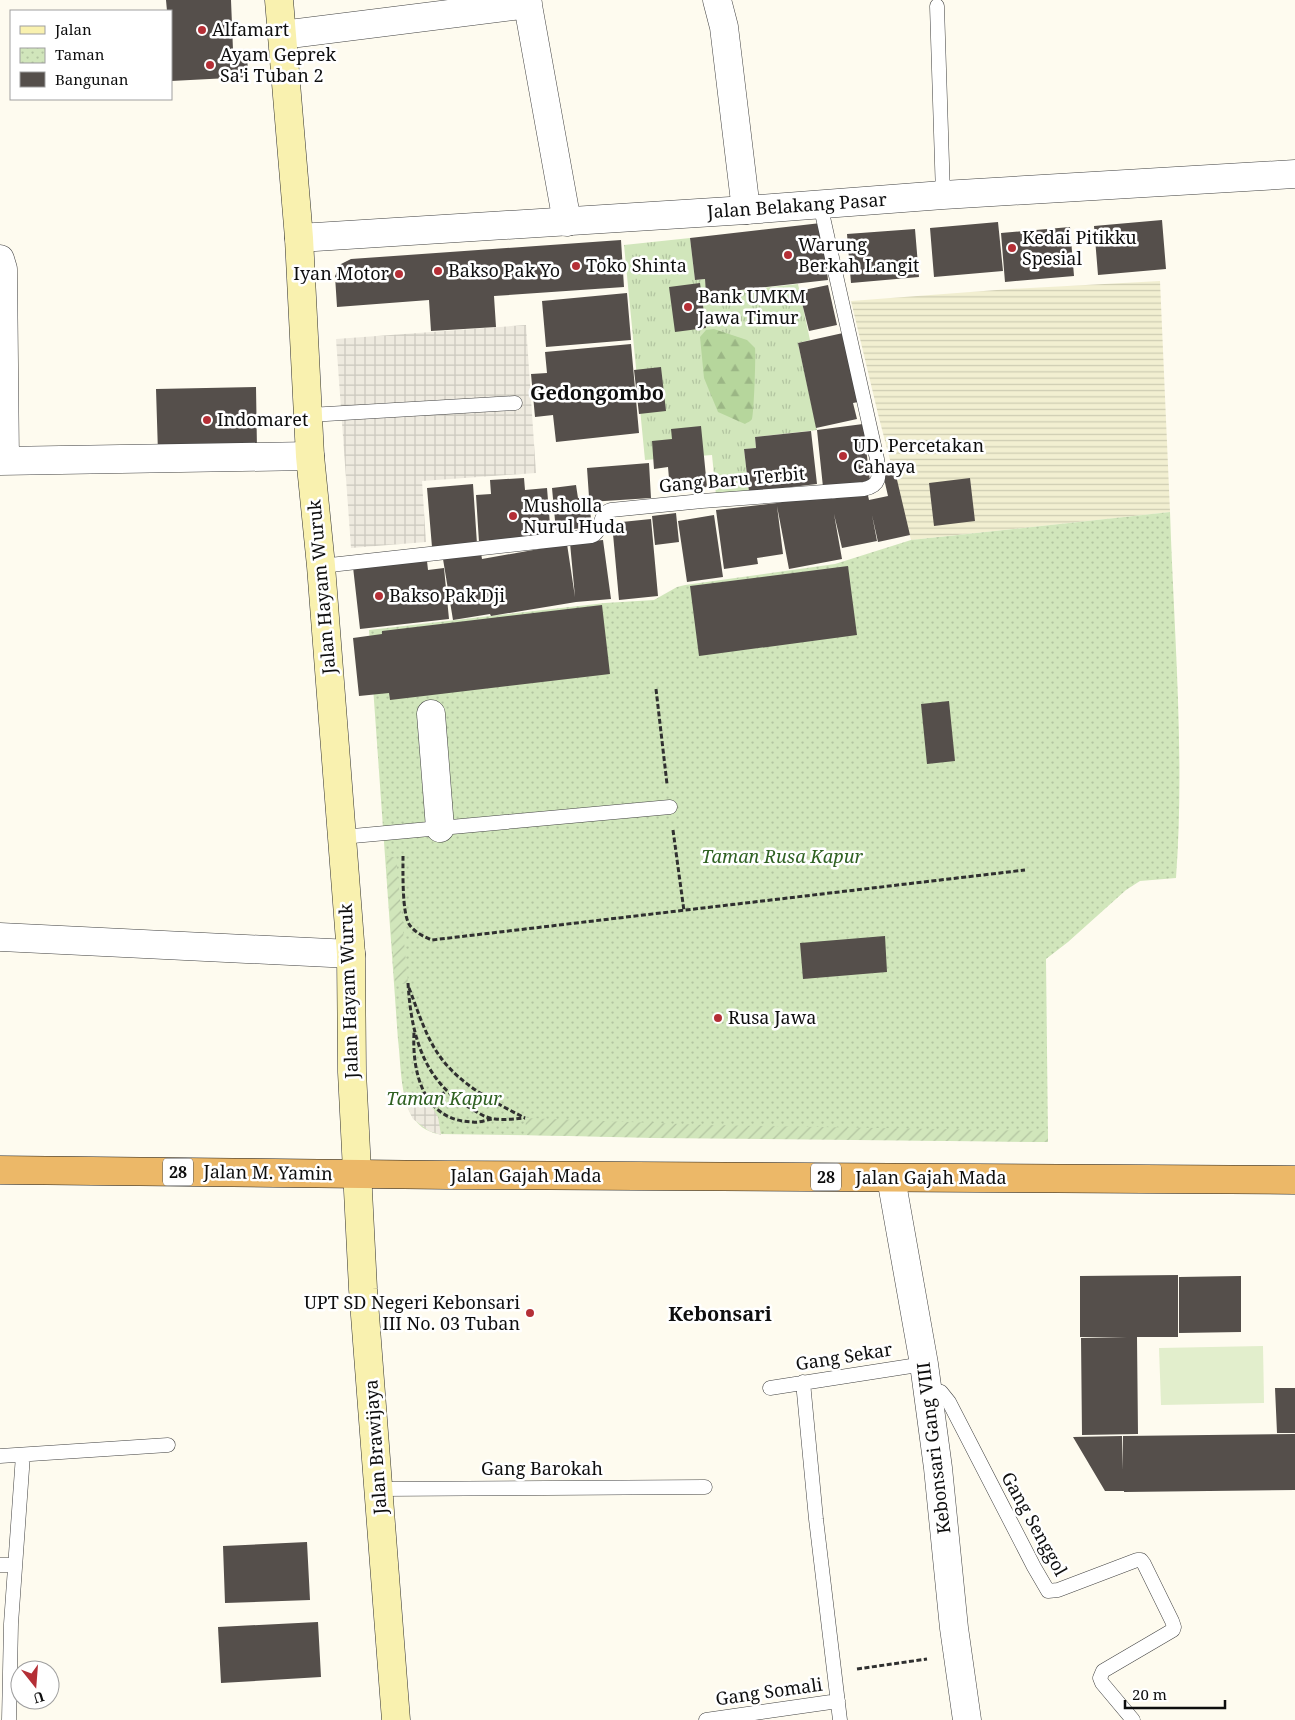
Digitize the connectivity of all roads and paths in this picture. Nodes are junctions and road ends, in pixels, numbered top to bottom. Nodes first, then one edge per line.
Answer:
1 (279, 0) edge
2 (716, 0) edge
3 (528, 2) edge
4 (937, 6) dead end
5 (282, 35) junction
6 (1295, 174) edge
7 (942, 195) junction
8 (820, 204) junction
9 (746, 210) junction
10 (566, 222) junction
11 (299, 238) junction
12 (0, 260) edge
13 (515, 403) dead end
14 (309, 415) junction
15 (310, 456) junction
16 (3, 461) edge
17 (321, 566) junction
18 (431, 714) dead end
19 (670, 807) dead end
20 (440, 828) junction
21 (401, 832) junction
22 (342, 838) junction
23 (1025, 870) dead end
24 (0, 937) edge
25 (351, 954) junction
26 (415, 1030) junction
27 (446, 1091) junction
28 (430, 1104) junction
29 (494, 1119) junction
30 (0, 1170) edge
31 (357, 1174) junction
32 (891, 1178) junction
33 (1295, 1180) edge
34 (926, 1376) junction
35 (803, 1382) junction
36 (770, 1388) dead end
37 (168, 1445) dead end
38 (22, 1455) junction
39 (0, 1456) edge
40 (705, 1487) dead end
41 (379, 1489) junction
42 (0, 1565) edge
43 (15, 1565) junction
44 (958, 1655) junction
45 (834, 1672) junction
46 (838, 1701) junction
47 (9, 1720) edge
48 (396, 1720) edge
49 (706, 1720) edge
50 (840, 1720) edge
51 (967, 1720) edge
52 (1133, 1720) edge

1 - 5 main road, Jalan Hayam Wuruk
2 - 9 street
3 - 5 street
3 - 10 street
4 - 7 lane
5 - 11 main road, Jalan Hayam Wuruk
6 - 7 street, Jalan Belakang Pasar
7 - 8 street, Jalan Belakang Pasar
8 - 9 street, Jalan Belakang Pasar
8 - 17 lane, Gang Baru Terbit
9 - 10 street, Jalan Belakang Pasar
10 - 11 street, Jalan Belakang Pasar
11 - 14 main road, Jalan Hayam Wuruk
12 - 16 street
13 - 14 lane
14 - 15 main road, Jalan Hayam Wuruk
15 - 16 street
15 - 17 main road, Jalan Hayam Wuruk
17 - 22 main road, Jalan Hayam Wuruk
18 - 20 street
19 - 20 lane
20 - 21 lane
21 - 22 lane
21 - 23 path
22 - 25 main road, Jalan Hayam Wuruk
24 - 25 street
25 - 31 main road, Jalan Hayam Wuruk
26 - 27 path
26 - 28 path
26 - 29 path
27 - 28 path
27 - 29 path
28 - 29 path
30 - 31 highway, Jalan M. Yamin / 28
31 - 32 highway, Jalan Gajah Mada / 28
31 - 41 main road, Jalan Brawijaya
32 - 33 highway, Jalan Gajah Mada / 28
32 - 34 street, Kebonsari Gang VIII
34 - 35 lane, Gang Sekar
34 - 44 street, Kebonsari Gang VIII
34 - 52 lane, Gang Senggol
35 - 36 lane, Gang Sekar
35 - 45 lane
37 - 38 lane
38 - 39 lane
38 - 43 lane
40 - 41 lane, Gang Barokah
41 - 48 main road, Jalan Brawijaya
42 - 43 lane
43 - 47 lane
44 - 45 path
44 - 51 street, Kebonsari Gang VIII
45 - 46 lane
46 - 49 lane, Gang Somali
46 - 50 lane

